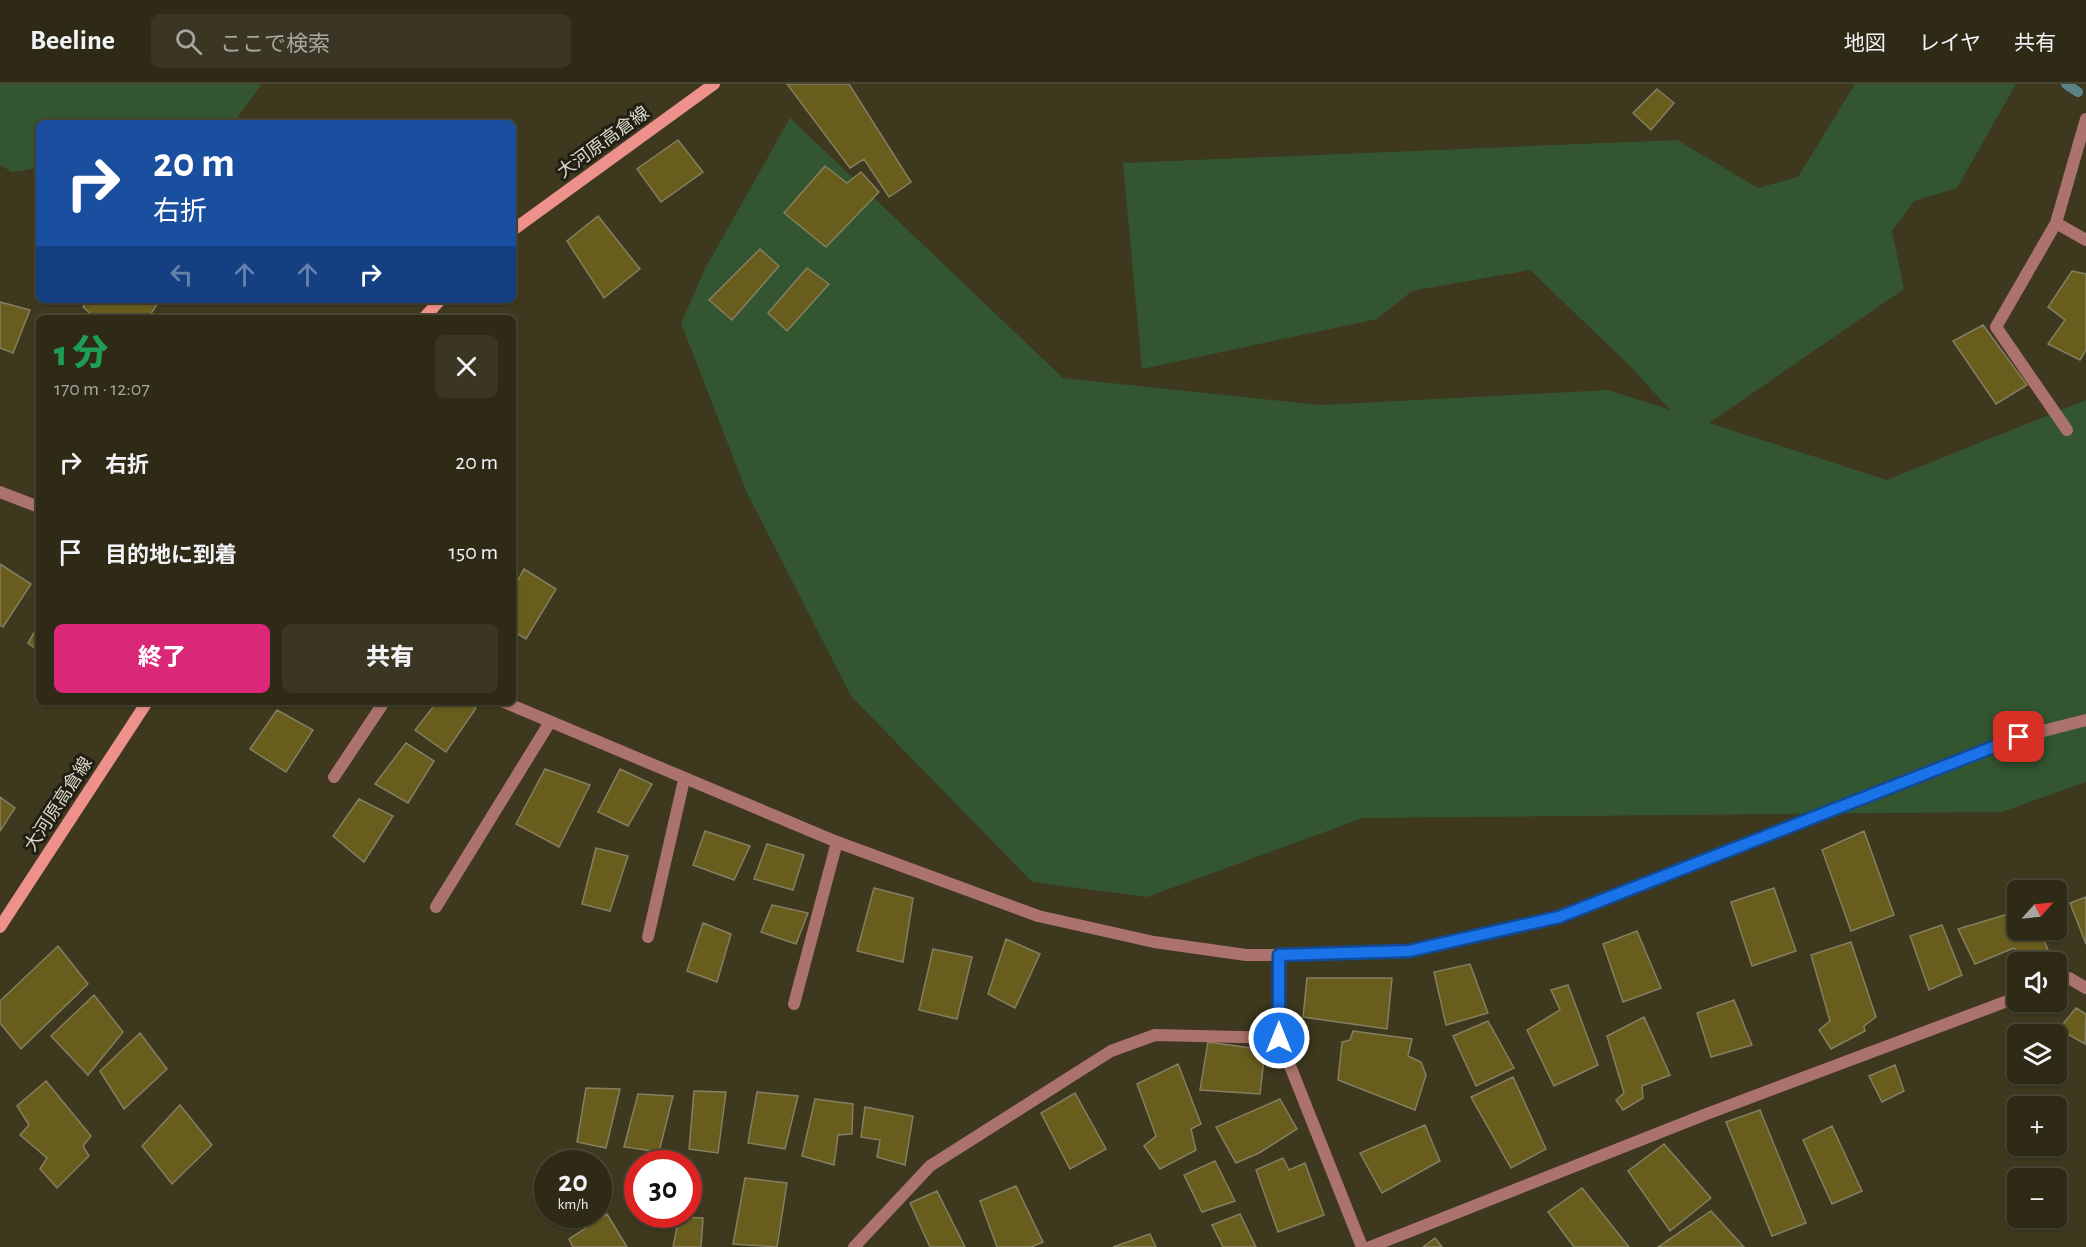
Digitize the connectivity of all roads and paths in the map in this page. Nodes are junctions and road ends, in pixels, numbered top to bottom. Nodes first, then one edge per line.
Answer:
1 (714, 84) edge
2 (2086, 119) edge
3 (2056, 223) junction
4 (516, 228) edge
5 (2086, 240) edge
6 (437, 303) edge
7 (427, 315) edge
8 (2067, 430) dead end
9 (0, 492) edge
10 (36, 506) edge
11 (145, 705) edge
12 (382, 705) edge
13 (511, 705) edge
14 (2086, 720) edge
15 (550, 722) junction
16 (334, 777) dead end
17 (684, 780) junction
18 (837, 842) junction
19 (435, 907) dead end
20 (0, 927) edge
21 (648, 937) dead end
22 (1279, 955) junction
23 (2067, 979) edge
24 (2086, 988) edge
25 (2007, 1001) edge
26 (794, 1004) dead end
27 (1279, 1038) junction
28 (854, 1247) edge
29 (1362, 1247) edge
30 (1370, 1247) edge

1 - 4 main road, 大河原高倉線
2 - 3 street
3 - 5 street
3 - 8 street
6 - 7 main road
9 - 10 street
11 - 20 main road, 大河原高倉線
12 - 16 street
13 - 15 street
14 - 22 street
15 - 17 street
15 - 19 street
17 - 18 street
17 - 21 street
18 - 22 street
18 - 26 street
22 - 27 street
23 - 24 street
25 - 30 street
27 - 28 street
27 - 29 street

